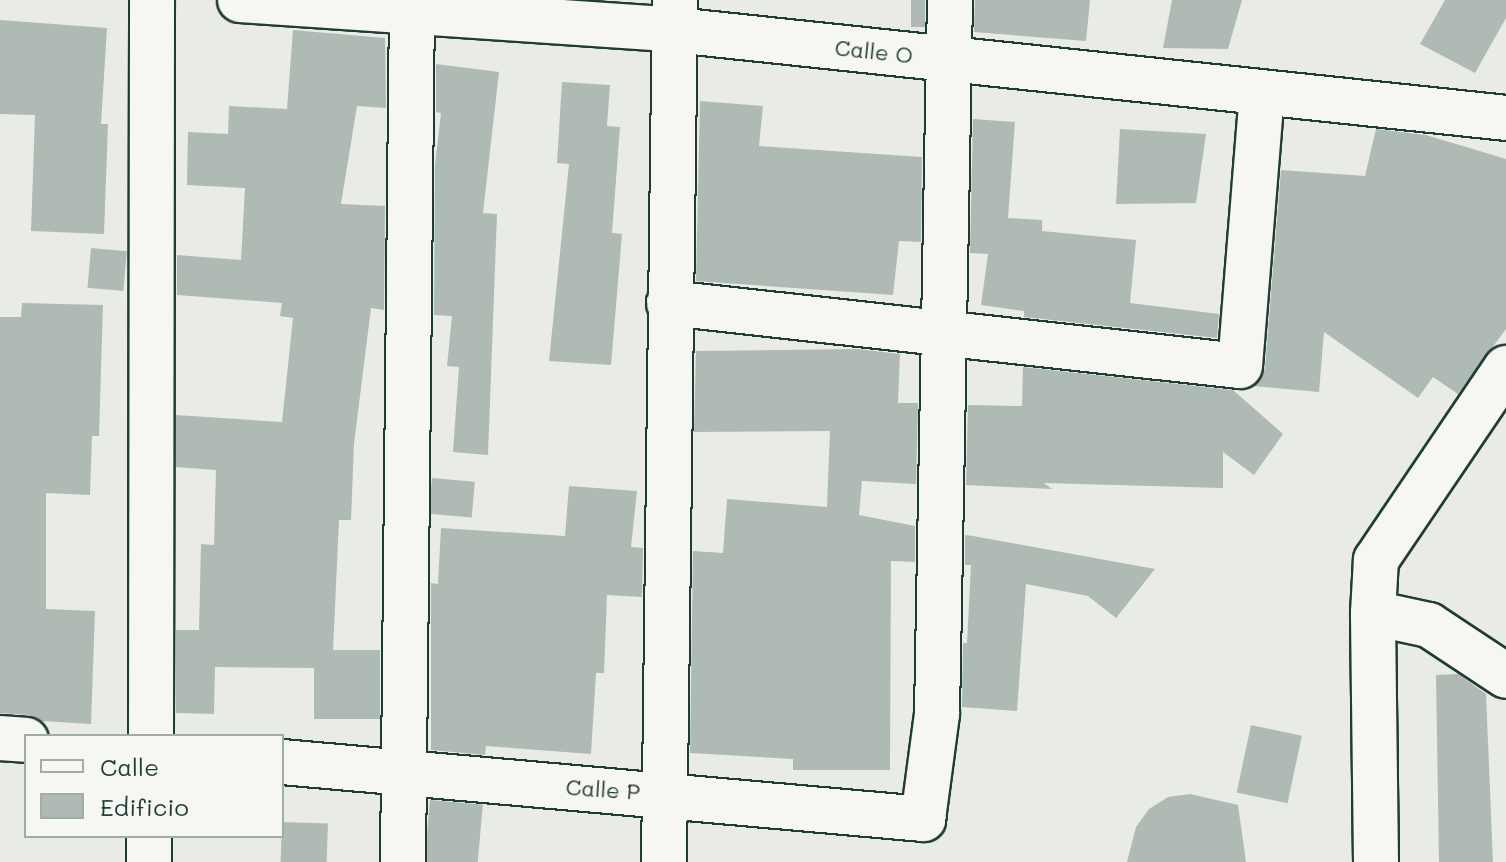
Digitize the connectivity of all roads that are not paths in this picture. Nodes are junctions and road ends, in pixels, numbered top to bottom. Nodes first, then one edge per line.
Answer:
1 (152, 0) edge
2 (240, 0) edge
3 (950, 0) edge
4 (413, 7) edge
5 (675, 15) edge
6 (947, 59) junction
7 (1262, 95) junction
8 (1506, 118) edge
9 (669, 303) junction
10 (944, 332) junction
11 (1506, 368) edge
12 (1373, 613) junction
13 (1506, 676) edge
14 (151, 734) edge
15 (0, 738) edge
16 (24, 740) edge
17 (284, 762) edge
18 (402, 774) junction
19 (663, 794) junction
20 (149, 838) edge
21 (149, 862) edge
22 (403, 862) edge
23 (664, 862) edge
24 (1376, 862) edge

1 - 14 street
2 - 4 street, Calle O
3 - 6 street
4 - 5 street, Calle O
4 - 18 street
5 - 6 street, Calle O
5 - 9 street
6 - 7 street, Calle O
6 - 10 street
7 - 8 street, Calle O
7 - 10 street
9 - 10 street
9 - 19 street
10 - 19 street, Calle P
11 - 12 street
12 - 13 street
12 - 24 street
15 - 16 street
17 - 18 street, Calle P
18 - 19 street, Calle P
18 - 22 street
19 - 23 street
20 - 21 street

